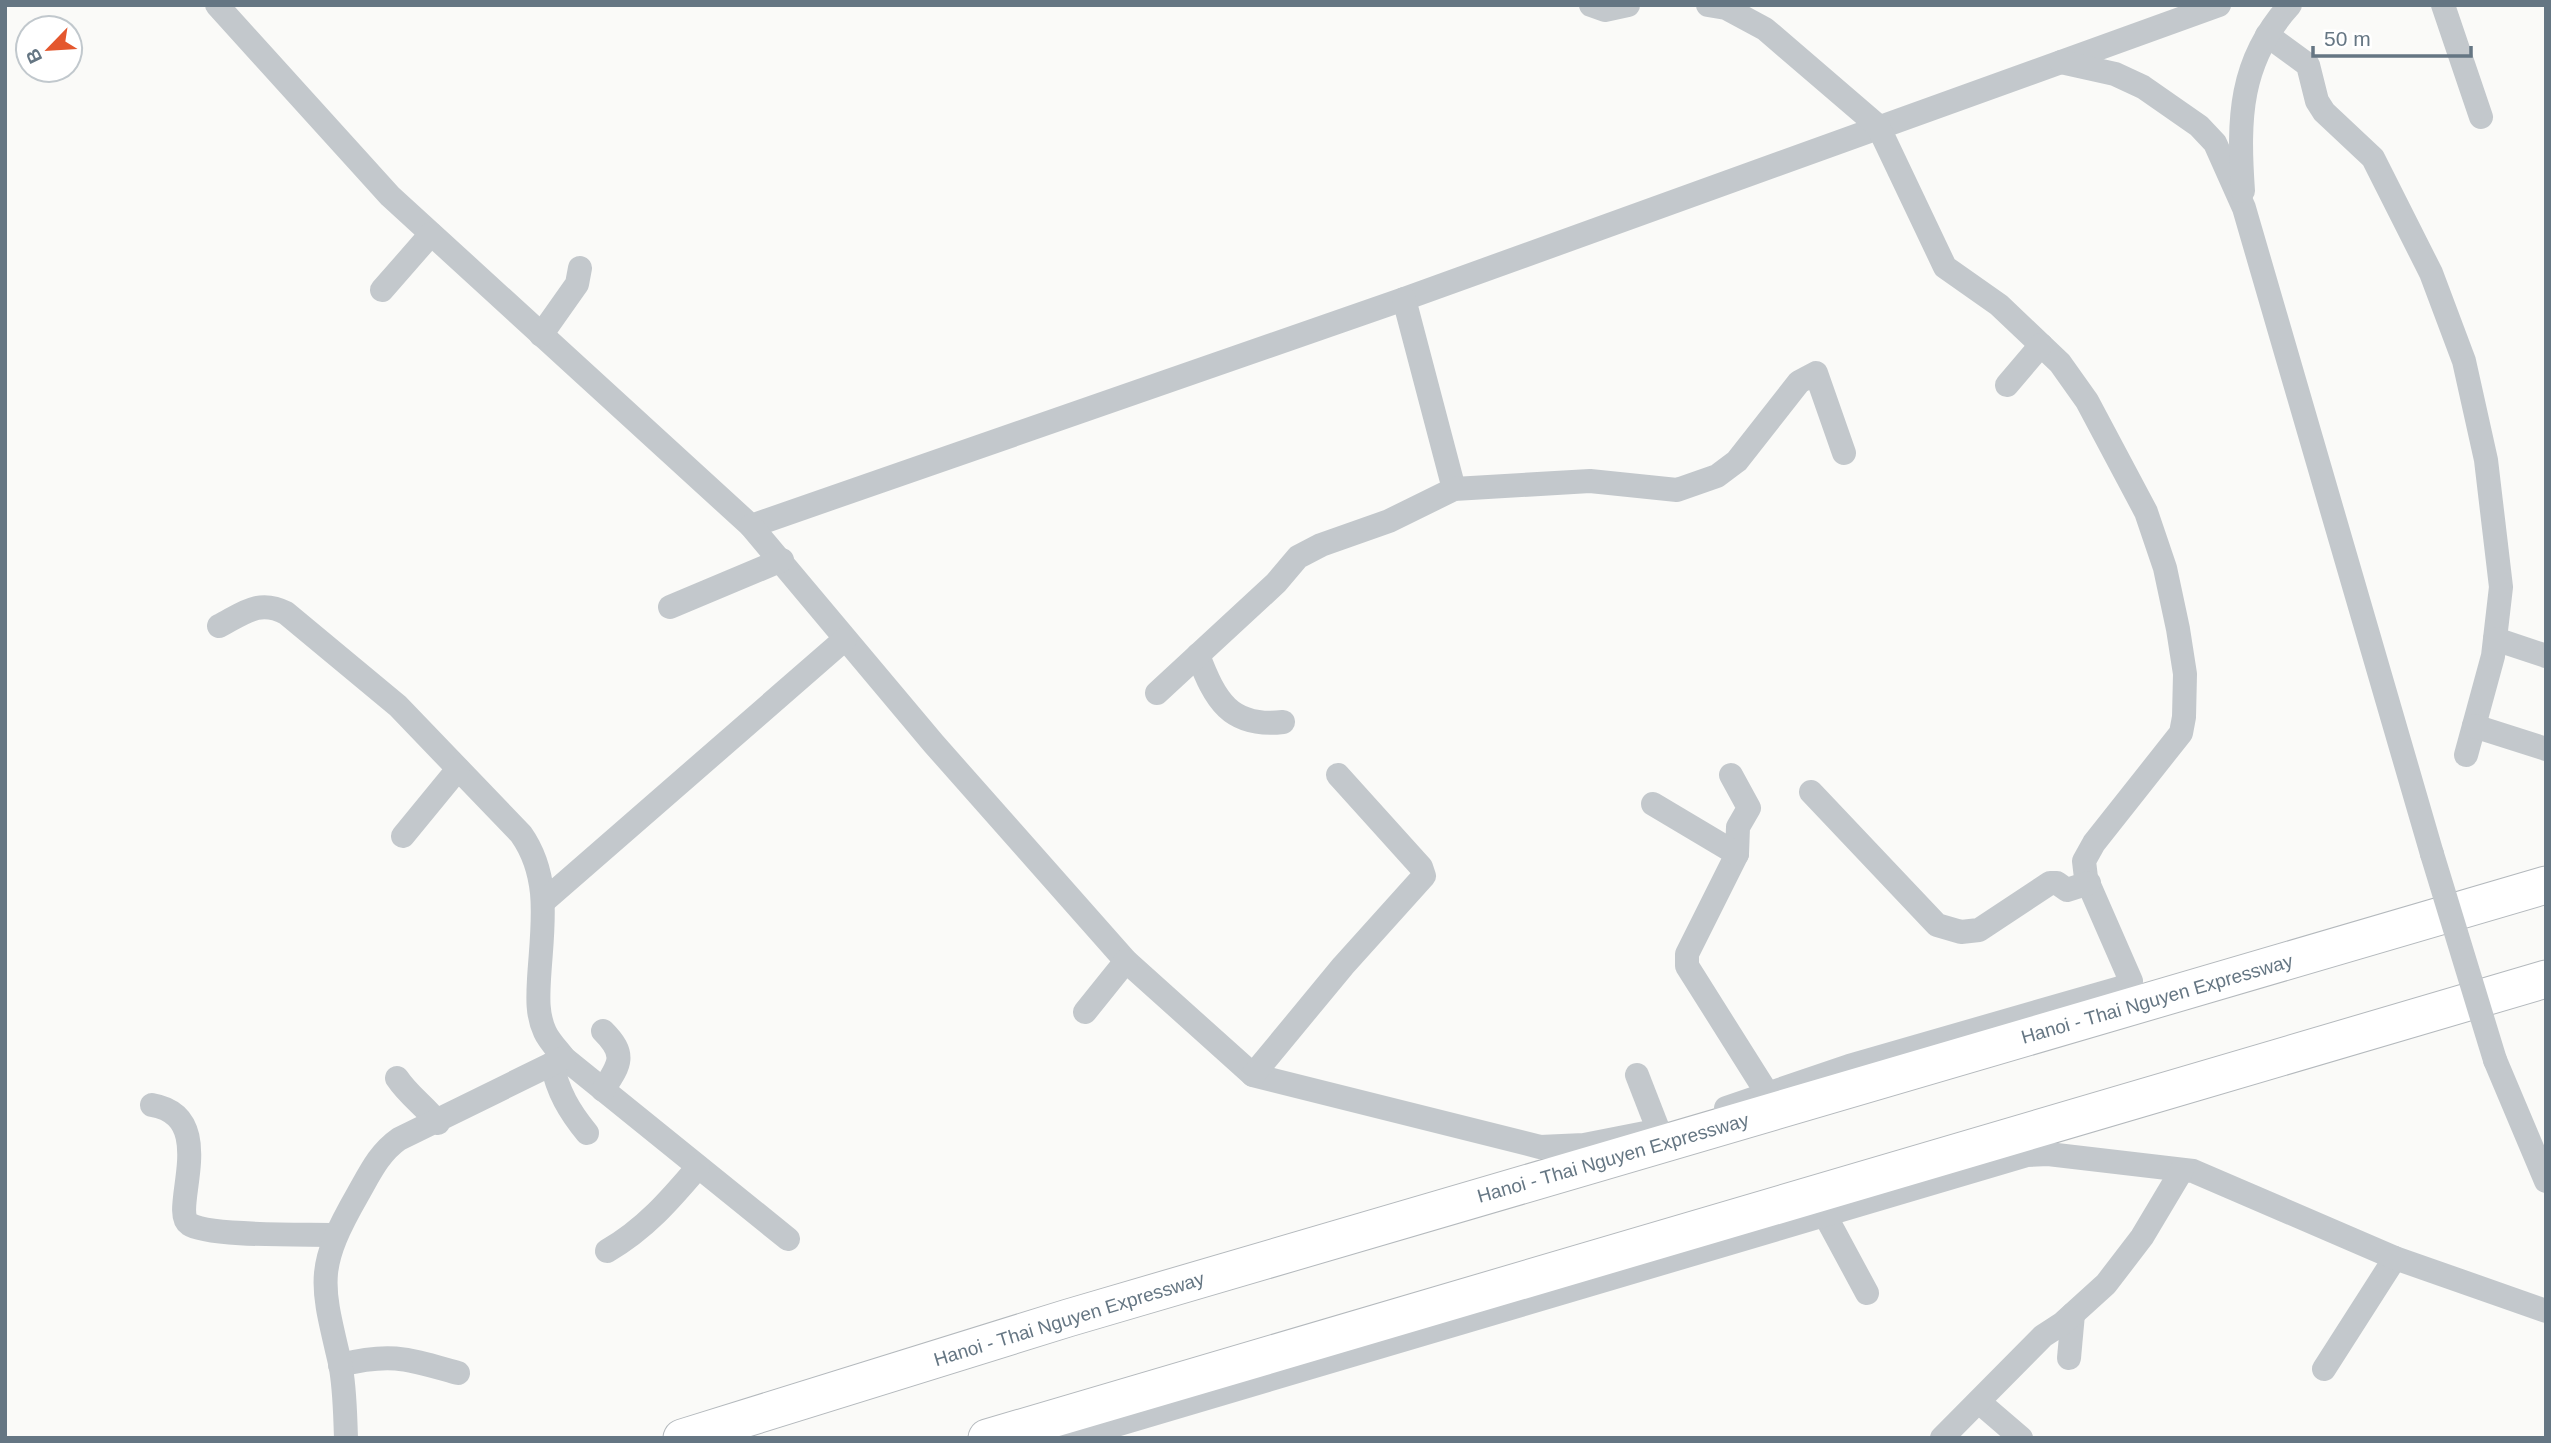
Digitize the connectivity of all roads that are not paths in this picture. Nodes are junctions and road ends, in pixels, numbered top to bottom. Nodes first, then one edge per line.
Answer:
1 (217, 5) edge
2 (1591, 5) edge
3 (1628, 5) edge
4 (1708, 5) edge
5 (2219, 5) edge
6 (2290, 5) edge
7 (2443, 5) edge
8 (2267, 35) junction
9 (2061, 62) junction
10 (2481, 117) dead end
11 (1878, 126) junction
12 (2244, 208) junction
13 (431, 234) junction
14 (580, 268) dead end
15 (382, 290) dead end
16 (1404, 299) junction
17 (541, 335) junction
18 (2041, 345) junction
19 (2007, 385) dead end
20 (1844, 453) dead end
21 (1454, 489) junction
22 (751, 526) junction
23 (782, 560) junction
24 (670, 607) dead end
25 (219, 626) dead end
26 (845, 639) junction
27 (2495, 639) junction
28 (1198, 655) junction
29 (2546, 656) edge
30 (1157, 693) dead end
31 (1283, 722) dead end
32 (2474, 726) junction
33 (2546, 749) edge
34 (2466, 755) dead end
35 (458, 769) junction
36 (1338, 775) dead end
37 (1731, 775) dead end
38 (1811, 792) dead end
39 (1653, 804) dead end
40 (403, 836) dead end
41 (1737, 854) junction
42 (2089, 883) junction
43 (2546, 885) edge
44 (543, 902) junction
45 (1126, 961) junction
46 (2546, 979) edge
47 (1085, 1012) dead end
48 (603, 1031) dead end
49 (558, 1061) junction
50 (1253, 1075) junction
51 (1637, 1075) dead end
52 (397, 1078) dead end
53 (603, 1090) junction
54 (1767, 1093) junction
55 (152, 1105) dead end
56 (438, 1123) junction
57 (1658, 1129) junction
58 (587, 1133) dead end
59 (698, 1167) junction
60 (2182, 1170) junction
61 (2546, 1181) edge
62 (1826, 1217) junction
63 (335, 1235) junction
64 (788, 1239) dead end
65 (607, 1251) dead end
66 (2395, 1258) junction
67 (1867, 1293) dead end
68 (2546, 1311) edge
69 (2073, 1314) junction
70 (2068, 1358) dead end
71 (340, 1364) junction
72 (2324, 1369) dead end
73 (457, 1373) dead end
74 (1979, 1402) junction
75 (346, 1438) edge
76 (682, 1438) edge
77 (987, 1438) edge
78 (1072, 1438) edge
79 (1942, 1438) edge
80 (2021, 1438) edge

1 - 13 street
2 - 3 street
4 - 11 street
5 - 9 street
6 - 8 street
7 - 10 street
8 - 12 street
8 - 27 street
9 - 11 street
9 - 12 street
11 - 16 street
11 - 18 street
12 - 61 street, bridge
13 - 15 street
13 - 17 street
14 - 17 street
16 - 21 street
16 - 22 street
17 - 22 street
18 - 19 street
18 - 42 street
20 - 21 street
21 - 28 street
22 - 23 street
23 - 24 street
23 - 26 street
25 - 35 street
26 - 44 street
26 - 45 street
27 - 29 street
27 - 32 street
28 - 30 street
28 - 31 street
32 - 33 street
32 - 34 street
35 - 40 street
35 - 44 street
36 - 50 street
37 - 41 street
38 - 42 street
39 - 41 street
41 - 54 street
42 - 54 street
43 - 76 highway, Hanoi - Thai Nguyen Expressway
44 - 49 street
45 - 47 street
45 - 50 street
46 - 77 highway
48 - 53 street
49 - 53 street
49 - 56 street
49 - 58 street
50 - 57 street
51 - 57 street
52 - 56 street
53 - 59 street
54 - 57 street
55 - 63 street
56 - 63 street
59 - 64 street
59 - 65 street
60 - 62 street
60 - 66 street
60 - 69 street
62 - 67 street
62 - 78 street
63 - 71 street
66 - 68 street
66 - 72 street
69 - 70 street
69 - 74 street
71 - 73 street
71 - 75 street
74 - 79 street
74 - 80 street

